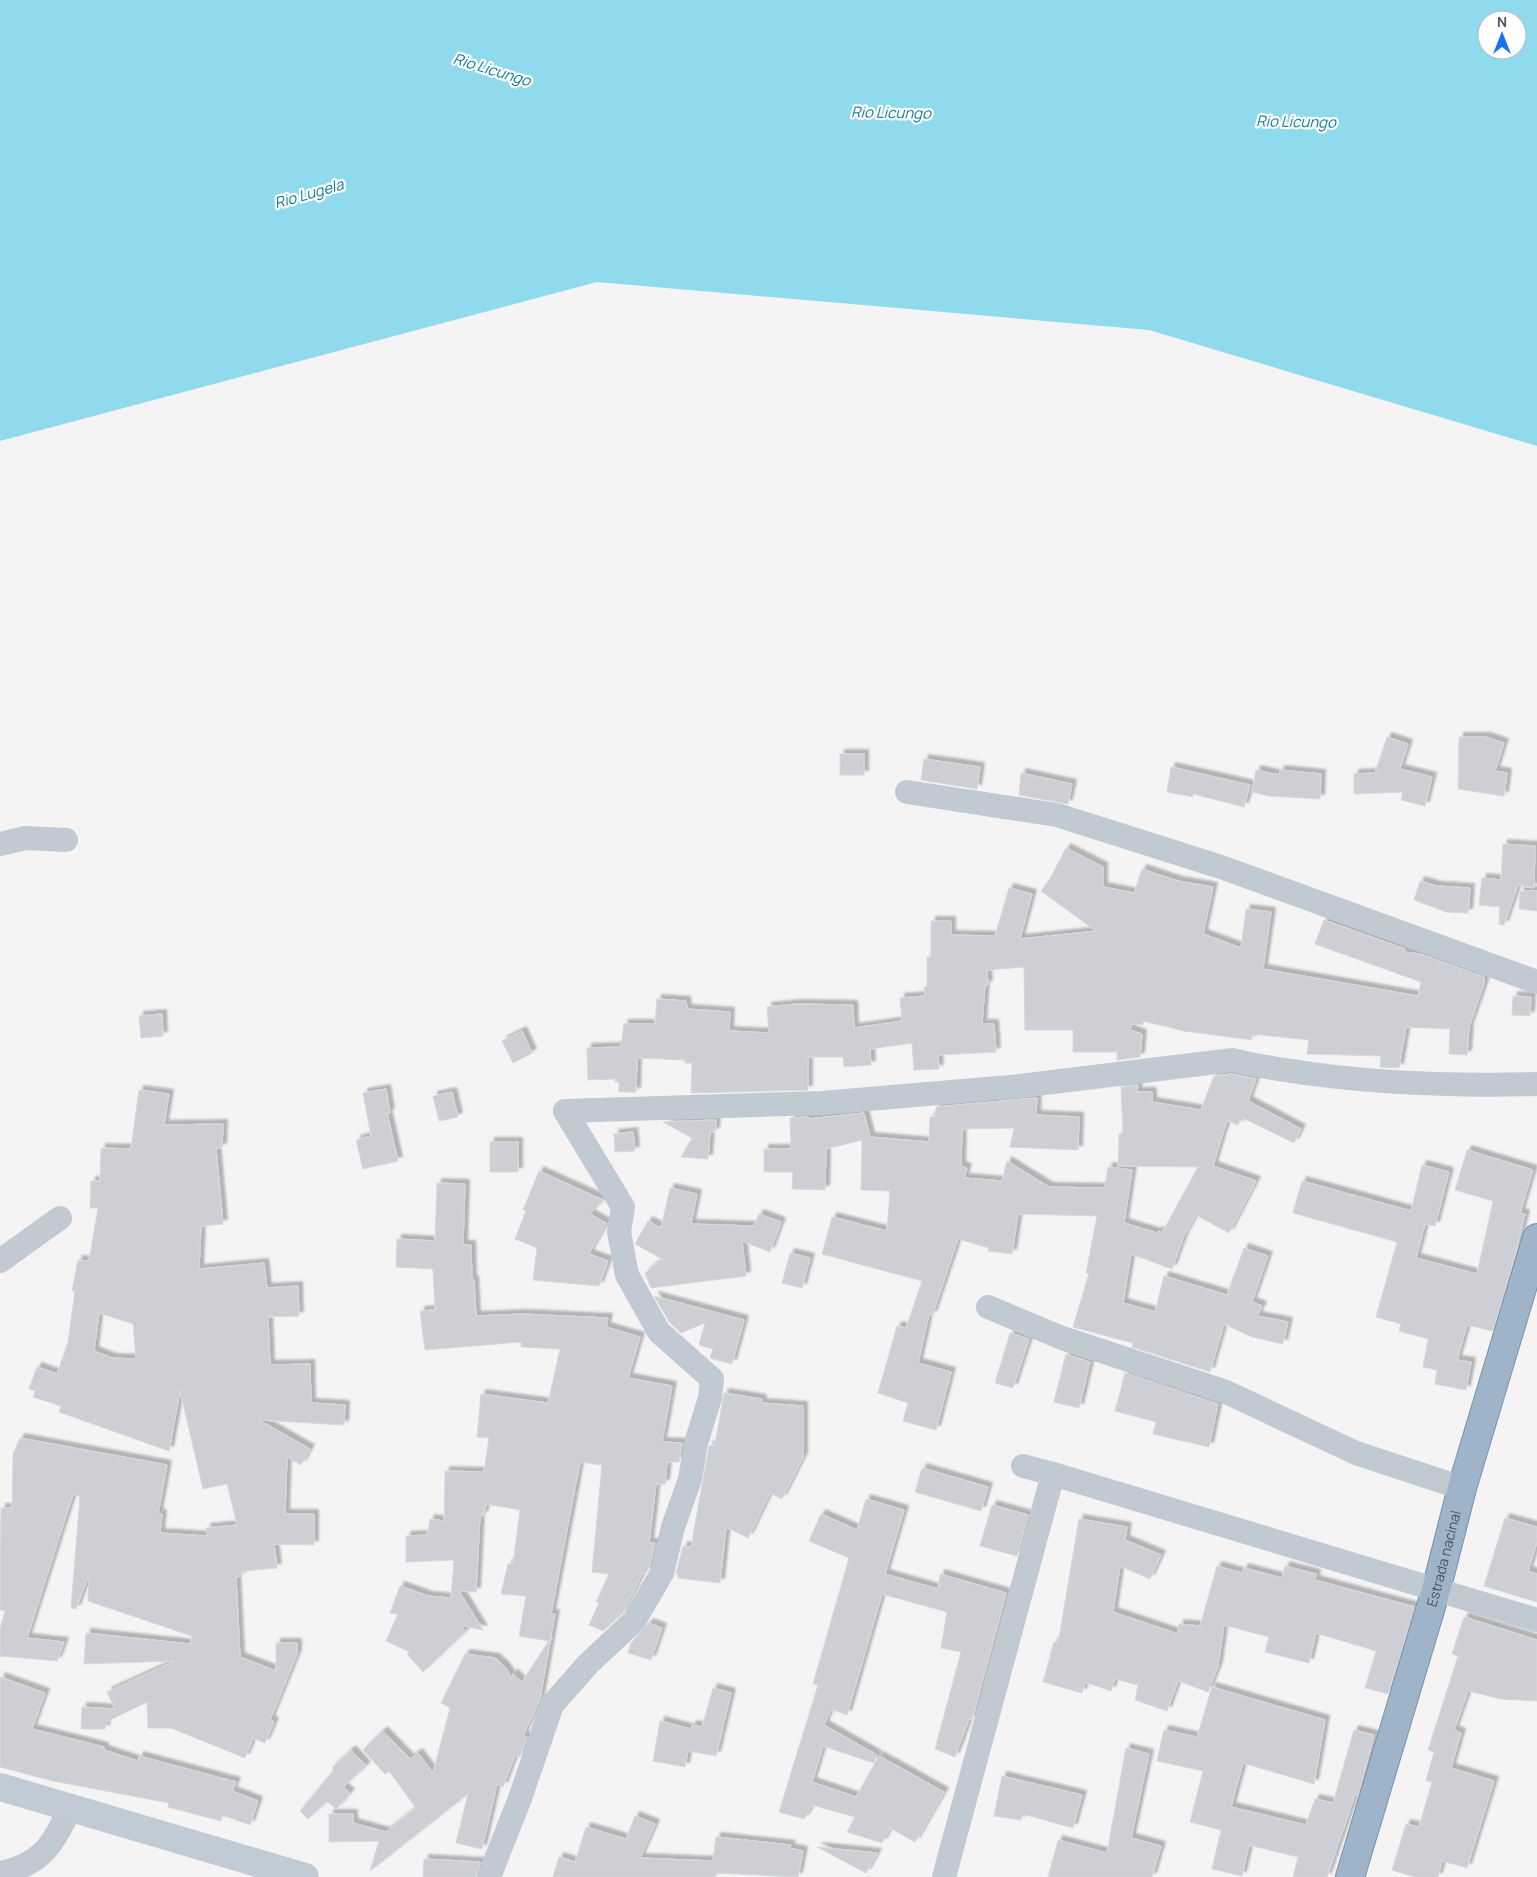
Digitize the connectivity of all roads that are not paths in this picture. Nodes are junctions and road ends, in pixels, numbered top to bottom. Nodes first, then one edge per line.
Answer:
1 (907, 792) dead end
2 (66, 840) dead end
3 (0, 844) edge
4 (1537, 982) edge
5 (1537, 1084) edge
6 (60, 1218) dead end
7 (1537, 1238) edge
8 (0, 1261) edge
9 (988, 1307) dead end
10 (1023, 1466) dead end
11 (1053, 1474) junction
12 (1462, 1488) junction
13 (1436, 1590) junction
14 (1537, 1620) edge
15 (0, 1787) edge
16 (72, 1808) junction
17 (0, 1873) edge
18 (305, 1877) edge
19 (489, 1877) edge
20 (944, 1877) edge
21 (1350, 1877) edge

1 - 4 street
2 - 3 street
5 - 19 street
6 - 8 street
7 - 12 highway, Estrada nacinal
9 - 12 street
10 - 11 street
11 - 13 street
11 - 20 street
12 - 13 highway, Estrada nacinal
13 - 14 street
13 - 21 highway, Estrada nacinal
15 - 16 main road
16 - 17 street
16 - 18 main road

